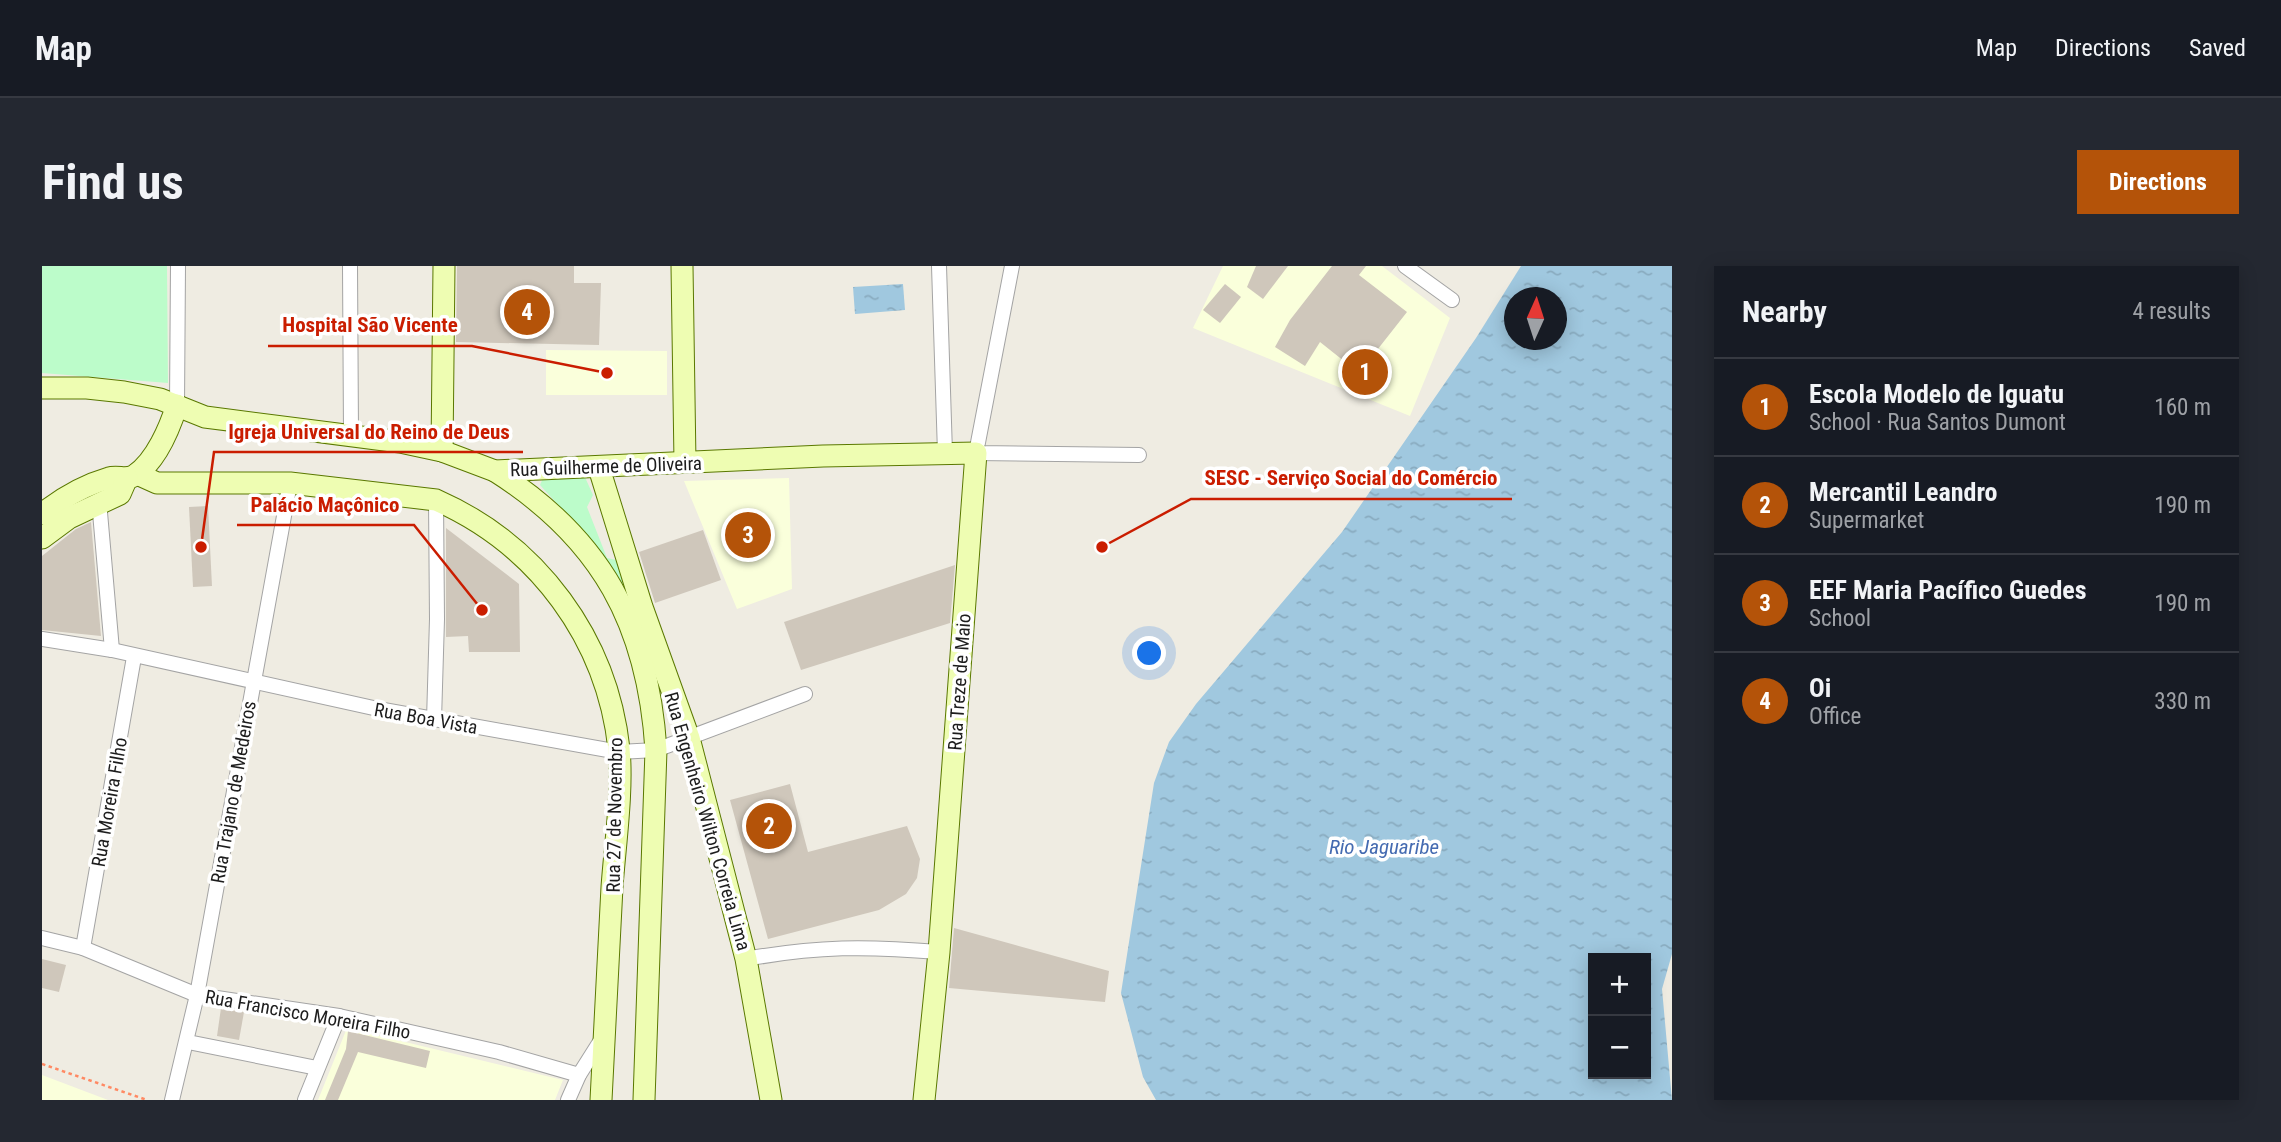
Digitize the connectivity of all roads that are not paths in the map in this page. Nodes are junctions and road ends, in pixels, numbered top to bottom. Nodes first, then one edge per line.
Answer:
1 (178, 266) edge
2 (350, 266) edge
3 (444, 266) edge
4 (682, 266) edge
5 (939, 266) edge
6 (1012, 266) edge
7 (1405, 266) edge
8 (1452, 300) dead end
9 (42, 388) edge
10 (177, 405) junction
11 (351, 433) junction
12 (442, 451) junction
13 (944, 453) junction
14 (976, 453) junction
15 (1139, 455) dead end
16 (685, 463) junction
17 (599, 468) junction
18 (495, 471) junction
19 (132, 476) junction
20 (289, 483) junction
21 (436, 500) junction
22 (99, 501) junction
23 (42, 514) edge
24 (42, 538) edge
25 (42, 639) edge
26 (112, 650) junction
27 (134, 657) junction
28 (253, 683) junction
29 (805, 694) dead end
30 (434, 720) junction
31 (688, 736) junction
32 (656, 750) junction
33 (619, 752) junction
34 (42, 938) edge
35 (83, 948) junction
36 (939, 952) junction
37 (746, 959) junction
38 (197, 995) junction
39 (339, 1016) junction
40 (605, 1035) junction
41 (188, 1042) junction
42 (317, 1068) junction
43 (579, 1074) junction
44 (172, 1100) edge
45 (305, 1100) edge
46 (568, 1100) edge
47 (601, 1100) edge
48 (644, 1100) edge
49 (771, 1100) edge
50 (924, 1100) edge

1 - 10 street
2 - 11 street
3 - 12 main road
4 - 16 main road
5 - 13 street
6 - 14 street, Rua Treze de Maio
7 - 8 street
9 - 10 main road, Rua Guilherme de Oliveira
10 - 11 main road, Rua Guilherme de Oliveira
10 - 19 main road
11 - 12 main road, Rua Guilherme de Oliveira
12 - 18 main road, Rua Guilherme de Oliveira
13 - 14 main road, Rua Guilherme de Oliveira
13 - 16 main road, Rua Guilherme de Oliveira
14 - 15 street, Rua Guilherme de Oliveira
14 - 36 main road, Rua Treze de Maio
16 - 17 main road, Rua Guilherme de Oliveira
17 - 18 main road, Rua Guilherme de Oliveira
17 - 31 main road, Rua Engenheiro Wilton Correia Lima
18 - 32 main road, Rua 27 de Novembro
19 - 20 main road, Rua 27 de Novembro
19 - 22 main road
19 - 23 main road
20 - 21 main road, Rua 27 de Novembro
20 - 28 street, Rua Trajano de Medeiros
21 - 30 street
21 - 33 main road, Rua 27 de Novembro
22 - 24 main road
22 - 26 street
25 - 26 street, Rua Boa Vista
26 - 27 street, Rua Boa Vista
27 - 28 street, Rua Boa Vista
27 - 35 street, Rua Moreira Filho
28 - 30 street, Rua Boa Vista
28 - 38 street, Rua Trajano de Medeiros
29 - 31 street, Rua Boa Vista
30 - 33 street, Rua Boa Vista
31 - 32 street, Rua Boa Vista
31 - 37 main road, Rua Engenheiro Wilton Correia Lima
32 - 33 street, Rua Boa Vista
32 - 48 main road, Rua 27 de Novembro
33 - 40 main road, Rua 27 de Novembro
34 - 35 street, Rua Francisco Moreira Filho
35 - 38 street, Rua Francisco Moreira Filho
36 - 37 street
36 - 50 main road, Rua Treze de Maio
37 - 49 main road, Rua Engenheiro Wilton Correia Lima
38 - 39 street, Rua Francisco Moreira Filho
38 - 41 street, Rua Trajano de Medeiros
39 - 42 street
39 - 43 street, Rua Francisco Moreira Filho
40 - 43 street
40 - 47 main road, Rua 27 de Novembro
41 - 42 street
41 - 44 street, Rua Trajano de Medeiros
42 - 45 street
43 - 46 street

